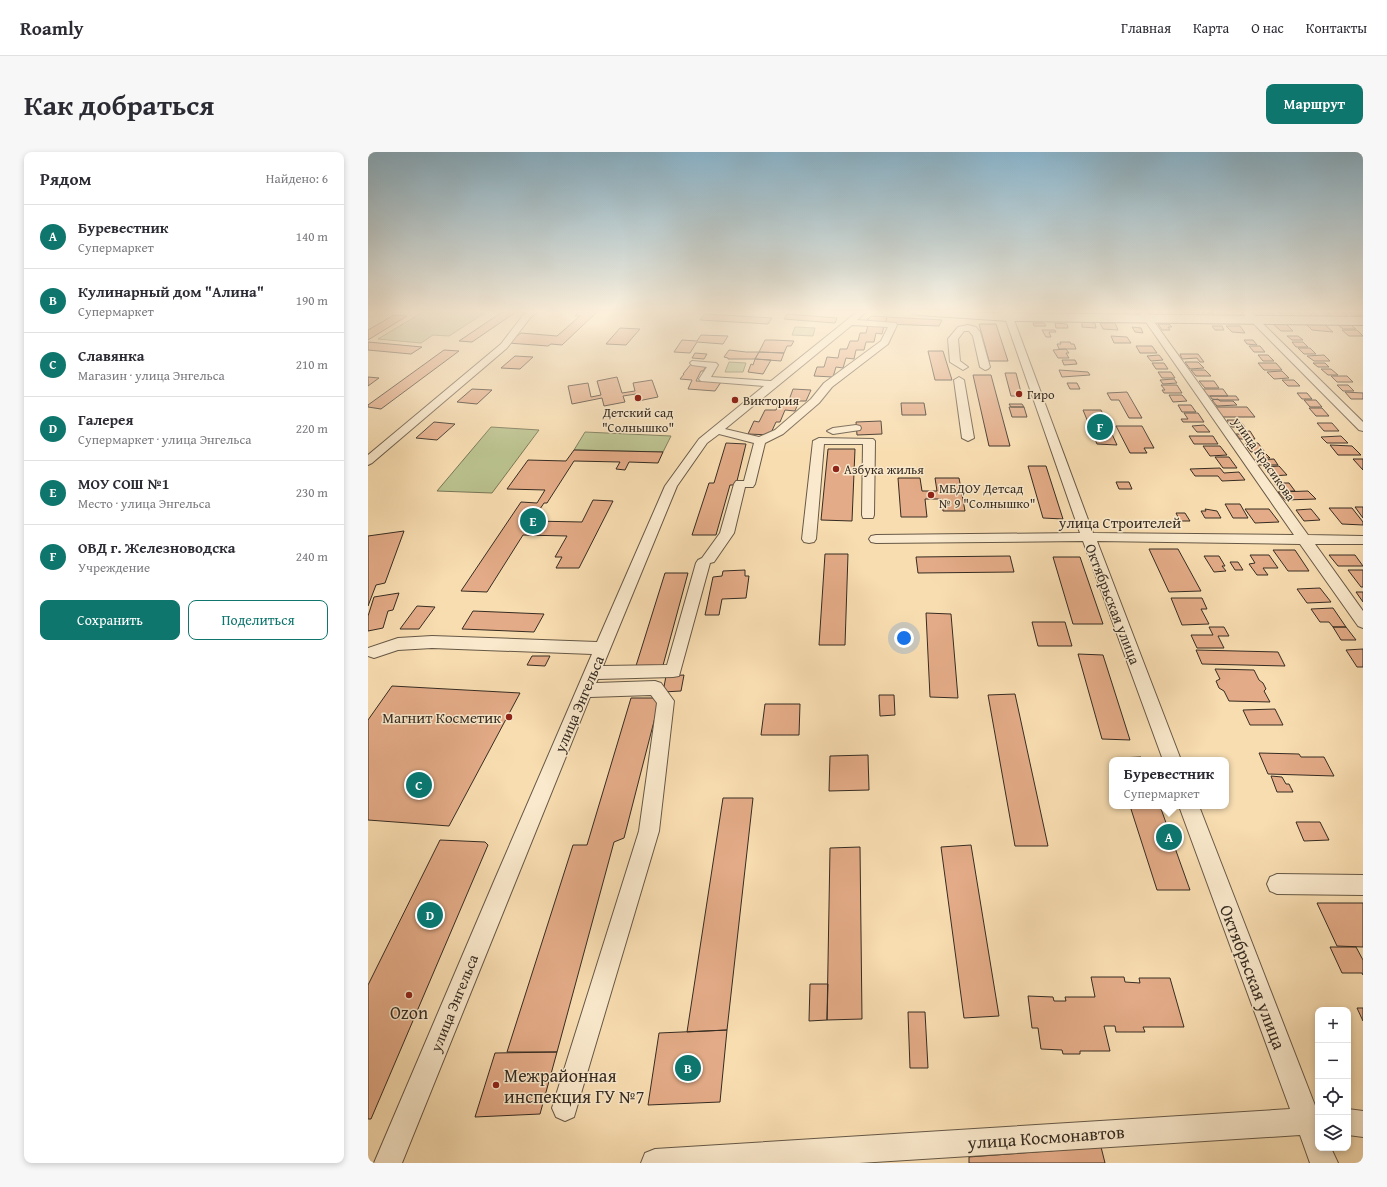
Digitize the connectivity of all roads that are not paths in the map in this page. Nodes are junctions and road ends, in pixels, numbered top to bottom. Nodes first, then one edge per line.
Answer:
1 (488, 359) edge
2 (804, 359) edge
3 (862, 359) edge
4 (955, 359) edge
5 (983, 359) edge
6 (1024, 359) edge
7 (1177, 359) edge
8 (1294, 359) edge
9 (695, 364) dead end
10 (962, 367) dead end
11 (985, 367) dead end
12 (773, 384) junction
13 (963, 395) dead end
14 (798, 411) junction
15 (786, 415) dead end
16 (856, 428) dead end
17 (1363, 428) edge
18 (718, 430) junction
19 (833, 431) dead end
20 (970, 436) dead end
21 (760, 442) junction
22 (368, 461) edge
23 (868, 515) dead end
24 (1088, 538) junction
25 (809, 539) dead end
26 (876, 539) dead end
27 (1303, 539) junction
28 (1363, 540) edge
29 (1363, 622) edge
30 (603, 648) junction
31 (374, 652) dead end
32 (589, 681) junction
33 (1171, 757) edge
34 (1190, 809) edge
35 (1277, 884) dead end
36 (1363, 886) edge
37 (565, 1108) dead end
38 (1313, 1121) edge
39 (1351, 1122) edge
40 (1363, 1124) edge
41 (1315, 1132) edge
42 (1319, 1151) edge
43 (388, 1163) edge
44 (655, 1163) edge
45 (1324, 1163) edge

1 - 22 street
2 - 12 street, улица Энгельса
3 - 14 street
4 - 10 street
5 - 11 street
6 - 24 street, Октябрьская улица
7 - 27 street, улица Красикова
8 - 17 street
9 - 12 street
12 - 18 street, улица Энгельса
13 - 20 street
14 - 15 street
14 - 21 street
16 - 19 street
18 - 21 street
18 - 30 street, улица Энгельса
21 - 32 street
23 - 25 street
24 - 26 street, улица Строителей
24 - 27 street, улица Строителей
24 - 33 street, Октябрьская улица
27 - 28 street, улица Строителей
27 - 29 street, улица Красикова
30 - 31 street
30 - 32 street, улица Энгельса
32 - 37 street
32 - 43 street, улица Энгельса
34 - 38 street, Октябрьская улица
35 - 36 street
38 - 41 street, Октябрьская улица
38 - 44 street, улица Космонавтов
39 - 40 street
42 - 45 street, Октябрьская улица

